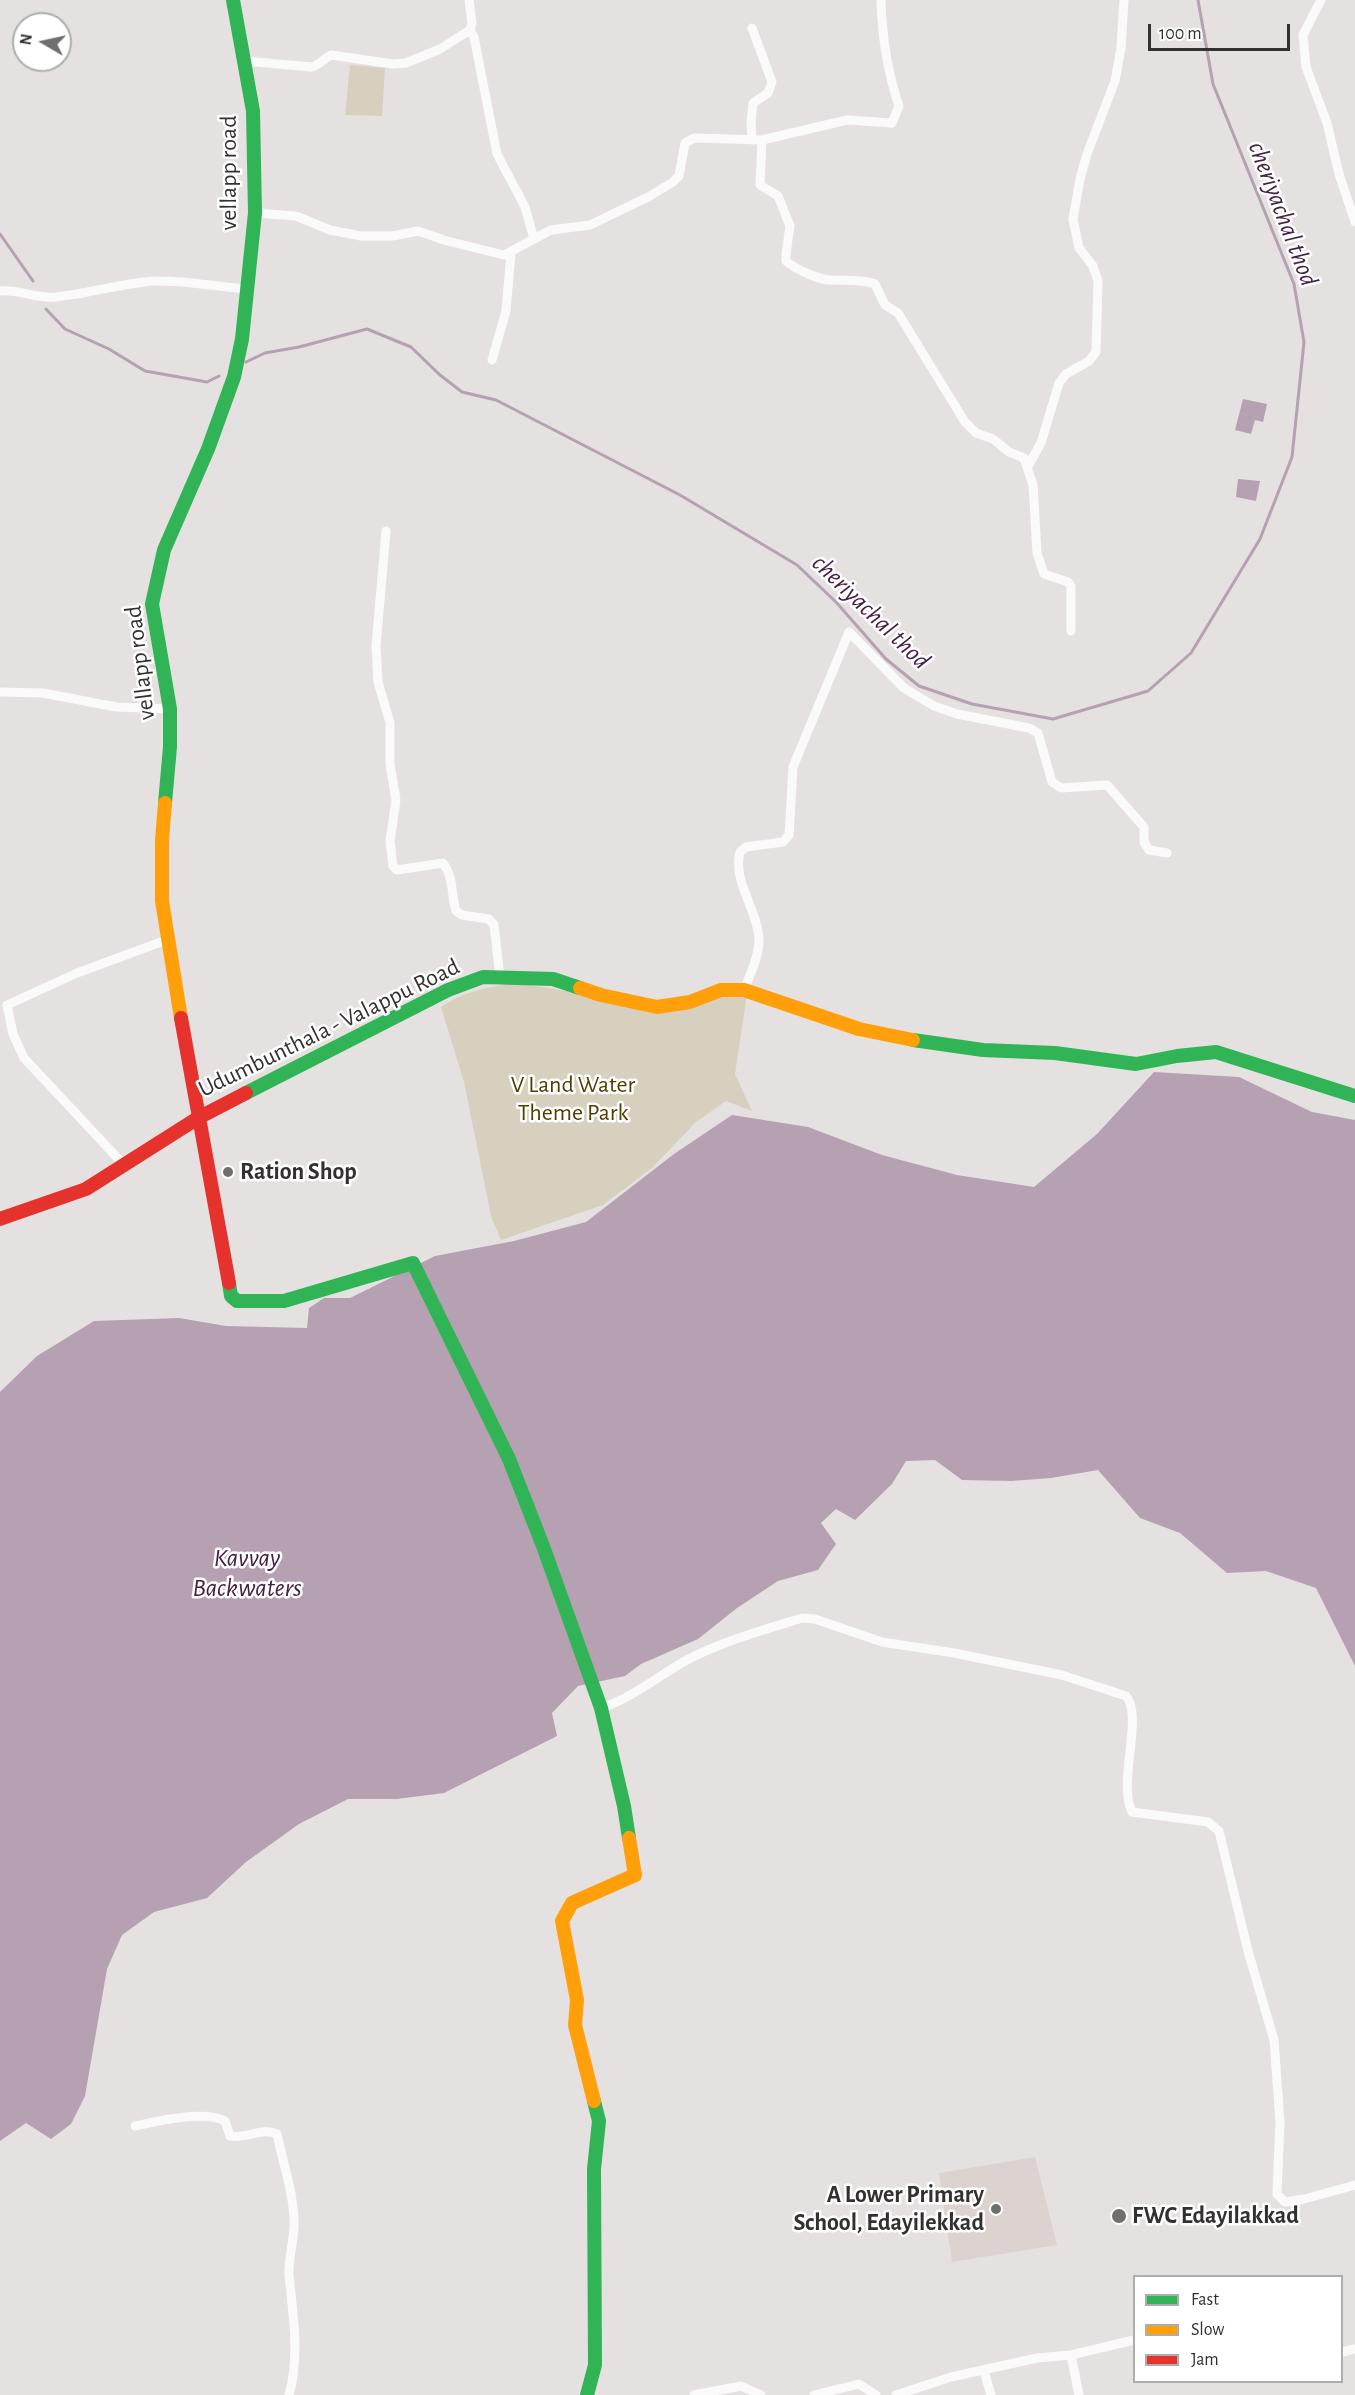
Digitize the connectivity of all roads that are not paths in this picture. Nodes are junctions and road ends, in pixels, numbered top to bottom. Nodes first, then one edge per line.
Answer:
1 (233, 0) edge
2 (470, 0) edge
3 (881, 0) edge
4 (1124, 0) edge
5 (1321, 0) edge
6 (752, 28) dead end
7 (470, 30) junction
8 (245, 61) junction
9 (757, 140) junction
10 (255, 213) junction
11 (1355, 222) edge
12 (534, 239) junction
13 (511, 253) junction
14 (247, 289) junction
15 (0, 291) edge
16 (492, 360) dead end
17 (1028, 466) junction
18 (386, 531) dead end
19 (1071, 631) dead end
20 (0, 692) edge
21 (170, 709) junction
22 (1167, 853) dead end
23 (169, 939) junction
24 (500, 977) junction
25 (744, 990) junction
26 (1355, 1096) edge
27 (198, 1118) junction
28 (125, 1166) junction
29 (0, 1219) edge
30 (601, 1708) junction
31 (135, 2126) dead end
32 (1355, 2185) edge
33 (1133, 2340) edge
34 (1071, 2355) junction
35 (984, 2371) junction
36 (290, 2395) edge
37 (586, 2395) edge
38 (694, 2395) edge
39 (761, 2395) edge
40 (814, 2395) edge
41 (876, 2395) edge
42 (896, 2395) edge
43 (991, 2395) edge
44 (1079, 2395) edge

1 - 8 main road, vellapp road
2 - 7 street
3 - 9 street
4 - 17 street
5 - 11 street
6 - 9 street
7 - 8 street
7 - 12 street
8 - 10 main road, vellapp road
9 - 12 street
9 - 17 street
10 - 13 street
10 - 14 main road, vellapp road
12 - 13 street
13 - 16 street
14 - 15 street
14 - 21 main road, vellapp road
17 - 19 street
18 - 24 street
20 - 21 street
21 - 23 main road, vellapp road
22 - 25 street
23 - 27 main road, vellapp road
23 - 28 street
24 - 25 main road, Udumbunthala - Valappu Road
24 - 27 main road, Udumbunthala - Valappu Road
25 - 26 main road, Udumbunthala - Valappu Road
27 - 28 main road, Udumbunthala - Valappu Road
27 - 30 main road, vellapp road
28 - 29 main road, Udumbunthala - Valappu Road
30 - 32 street
30 - 37 main road
31 - 36 street
33 - 34 street
34 - 35 street
34 - 44 street
35 - 42 street
35 - 43 street
38 - 39 street
40 - 41 street

